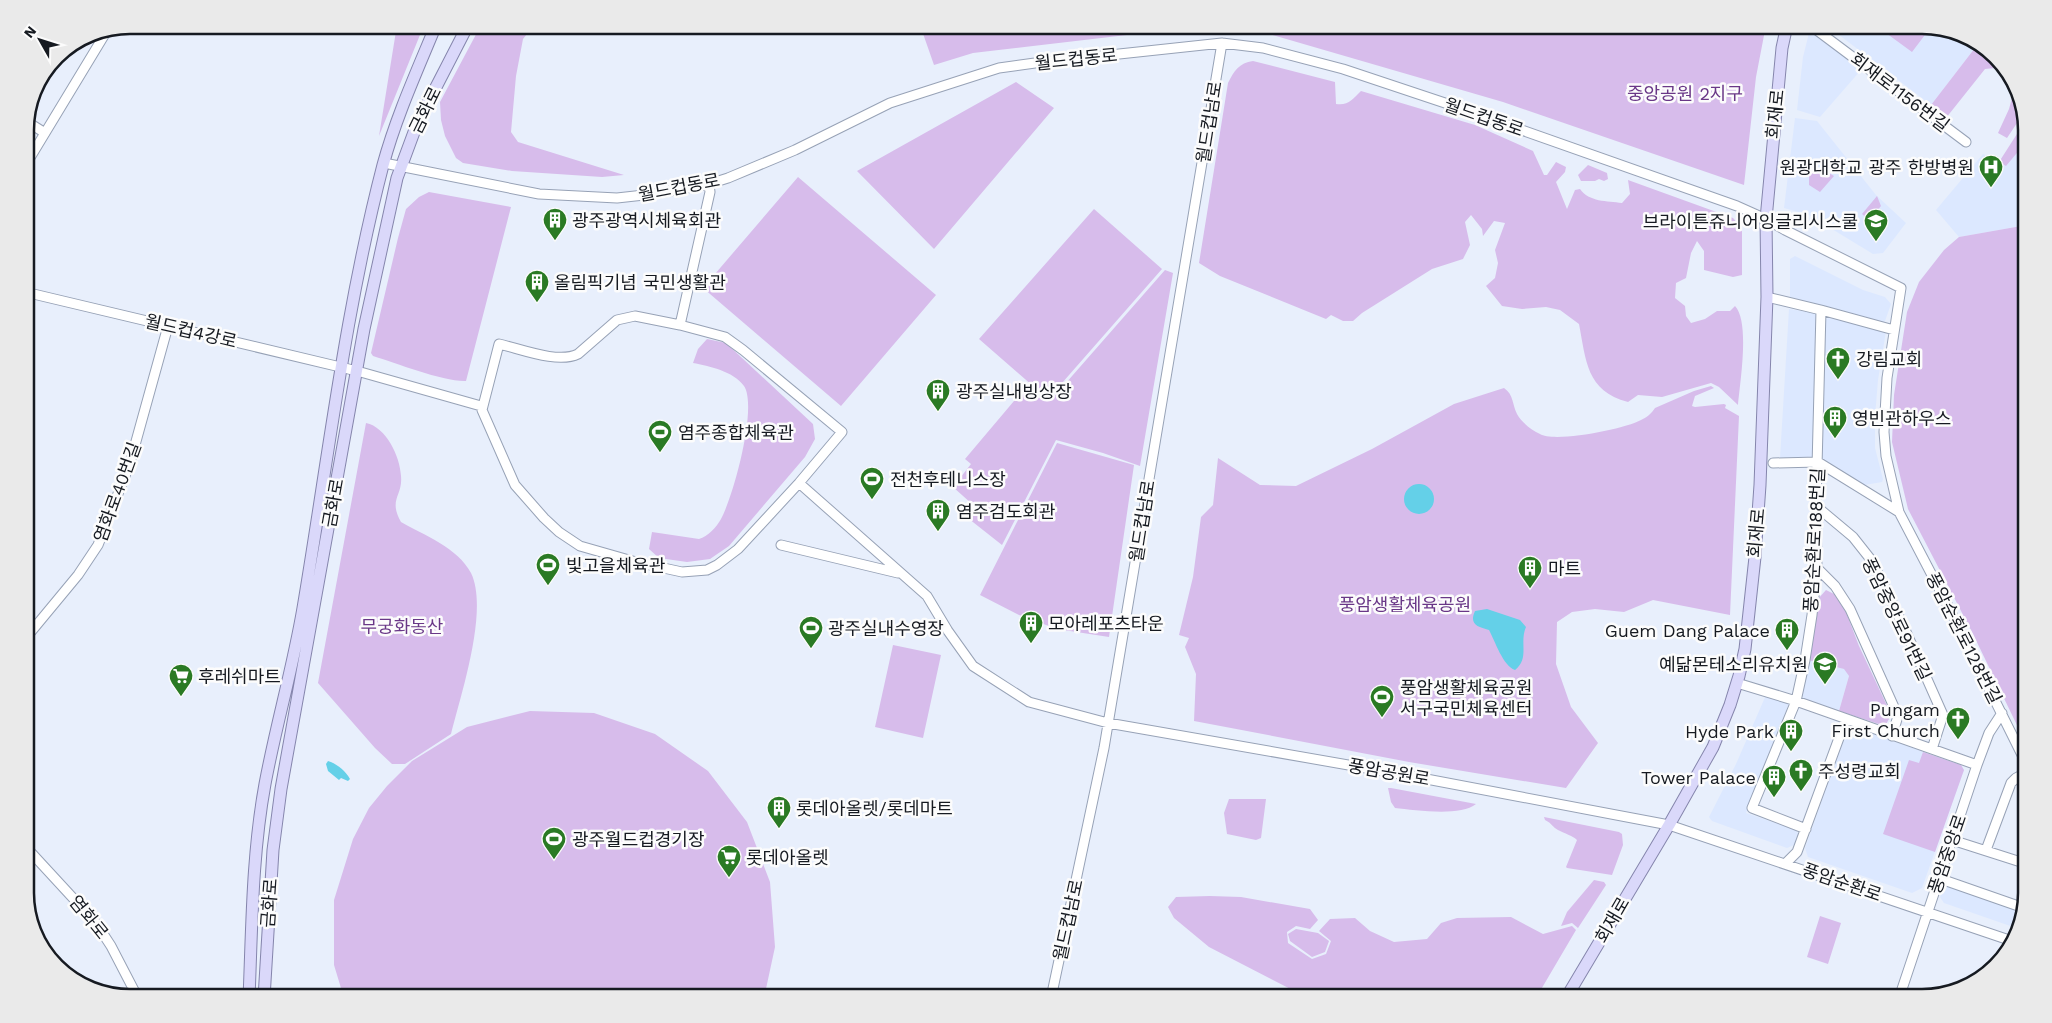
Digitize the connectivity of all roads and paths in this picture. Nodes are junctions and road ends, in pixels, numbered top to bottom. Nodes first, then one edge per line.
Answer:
1 (432, 34) edge
2 (463, 34) edge
3 (1785, 34) edge
4 (1822, 34) edge
5 (102, 38) edge
6 (1222, 43) junction
7 (34, 126) edge
8 (44, 133) junction
9 (1966, 142) dead end
10 (34, 150) edge
11 (384, 163) junction
12 (400, 167) junction
13 (709, 184) junction
14 (1766, 218) junction
15 (34, 294) edge
16 (1767, 297) junction
17 (1821, 310) junction
18 (680, 324) junction
19 (168, 326) junction
20 (1894, 330) junction
21 (342, 368) junction
22 (357, 371) junction
23 (482, 406) junction
24 (1818, 462) junction
25 (1773, 463) dead end
26 (799, 483) junction
27 (1816, 506) junction
28 (1899, 512) junction
29 (781, 544) dead end
30 (1817, 568) junction
31 (901, 574) junction
32 (34, 628) edge
33 (1737, 683) junction
34 (1796, 701) junction
35 (2002, 713) junction
36 (1846, 718) junction
37 (1108, 723) junction
38 (1892, 736) junction
39 (2018, 746) edge
40 (1932, 749) junction
41 (1977, 765) junction
42 (2018, 777) edge
43 (1669, 825) junction
44 (1806, 828) junction
45 (1952, 840) junction
46 (1986, 850) junction
47 (34, 856) edge
48 (2018, 861) edge
49 (1786, 863) junction
50 (1938, 878) junction
51 (2017, 906) edge
52 (1928, 912) junction
53 (2006, 939) edge
54 (134, 989) edge
55 (249, 989) edge
56 (265, 989) edge
57 (1053, 989) edge
58 (1571, 989) edge
59 (1902, 989) edge

1 - 11 main road, 금화로
2 - 12 main road, 금화로
3 - 14 main road, 회재로
4 - 9 street, 회재로1156번길
5 - 8 street
6 - 13 street, 월드컵동로
6 - 14 street, 월드컵동로
6 - 37 street, 월드컵남로
7 - 8 street
8 - 10 street
11 - 12 street, 월드컵동로
11 - 21 main road, 금화로
12 - 13 street, 월드컵동로
12 - 22 main road, 금화로
13 - 18 street
14 - 16 main road, 회재로
14 - 20 street, 풍암순환로128번길
15 - 19 street, 월드컵4강로
16 - 17 street
16 - 33 main road, 회재로
17 - 20 street
17 - 24 street, 풍암순환로188번길
18 - 23 street
18 - 26 street
19 - 21 street, 월드컵4강로
19 - 32 street, 염화로40번길
20 - 28 street, 풍암순환로128번길
21 - 22 street, 월드컵4강로
21 - 55 main road, 금화로
22 - 23 street, 월드컵4강로
22 - 56 main road, 금화로
23 - 26 street
24 - 25 street
24 - 27 street, 풍암순환로188번길
24 - 28 street
26 - 31 street, 풍암공원로
27 - 30 street, 풍암순환로188번길
27 - 40 street, 풍암중앙로91번길
28 - 35 street, 풍암순환로128번길
29 - 31 street
30 - 34 street, 풍암순환로188번길
30 - 38 street
31 - 37 street, 풍암공원로
33 - 34 street
33 - 43 main road, 회재로
34 - 36 street
34 - 44 street, 풍암순환로188번길
35 - 39 street, 풍암순환로128번길
35 - 41 street, 풍암중앙로
36 - 38 street
36 - 44 street
37 - 43 street, 풍암공원로
37 - 57 street, 월드컵남로
38 - 40 street
40 - 41 street
41 - 45 street, 풍암중앙로
42 - 46 street
43 - 49 street, 풍암순환로
43 - 58 main road, 회재로
44 - 49 street
45 - 46 street
45 - 50 street, 풍암중앙로
46 - 48 street
47 - 54 street, 염화로
49 - 52 street, 풍암순환로
50 - 51 street
50 - 52 street, 풍암중앙로
52 - 53 street, 풍암순환로
52 - 59 street, 풍암중앙로

